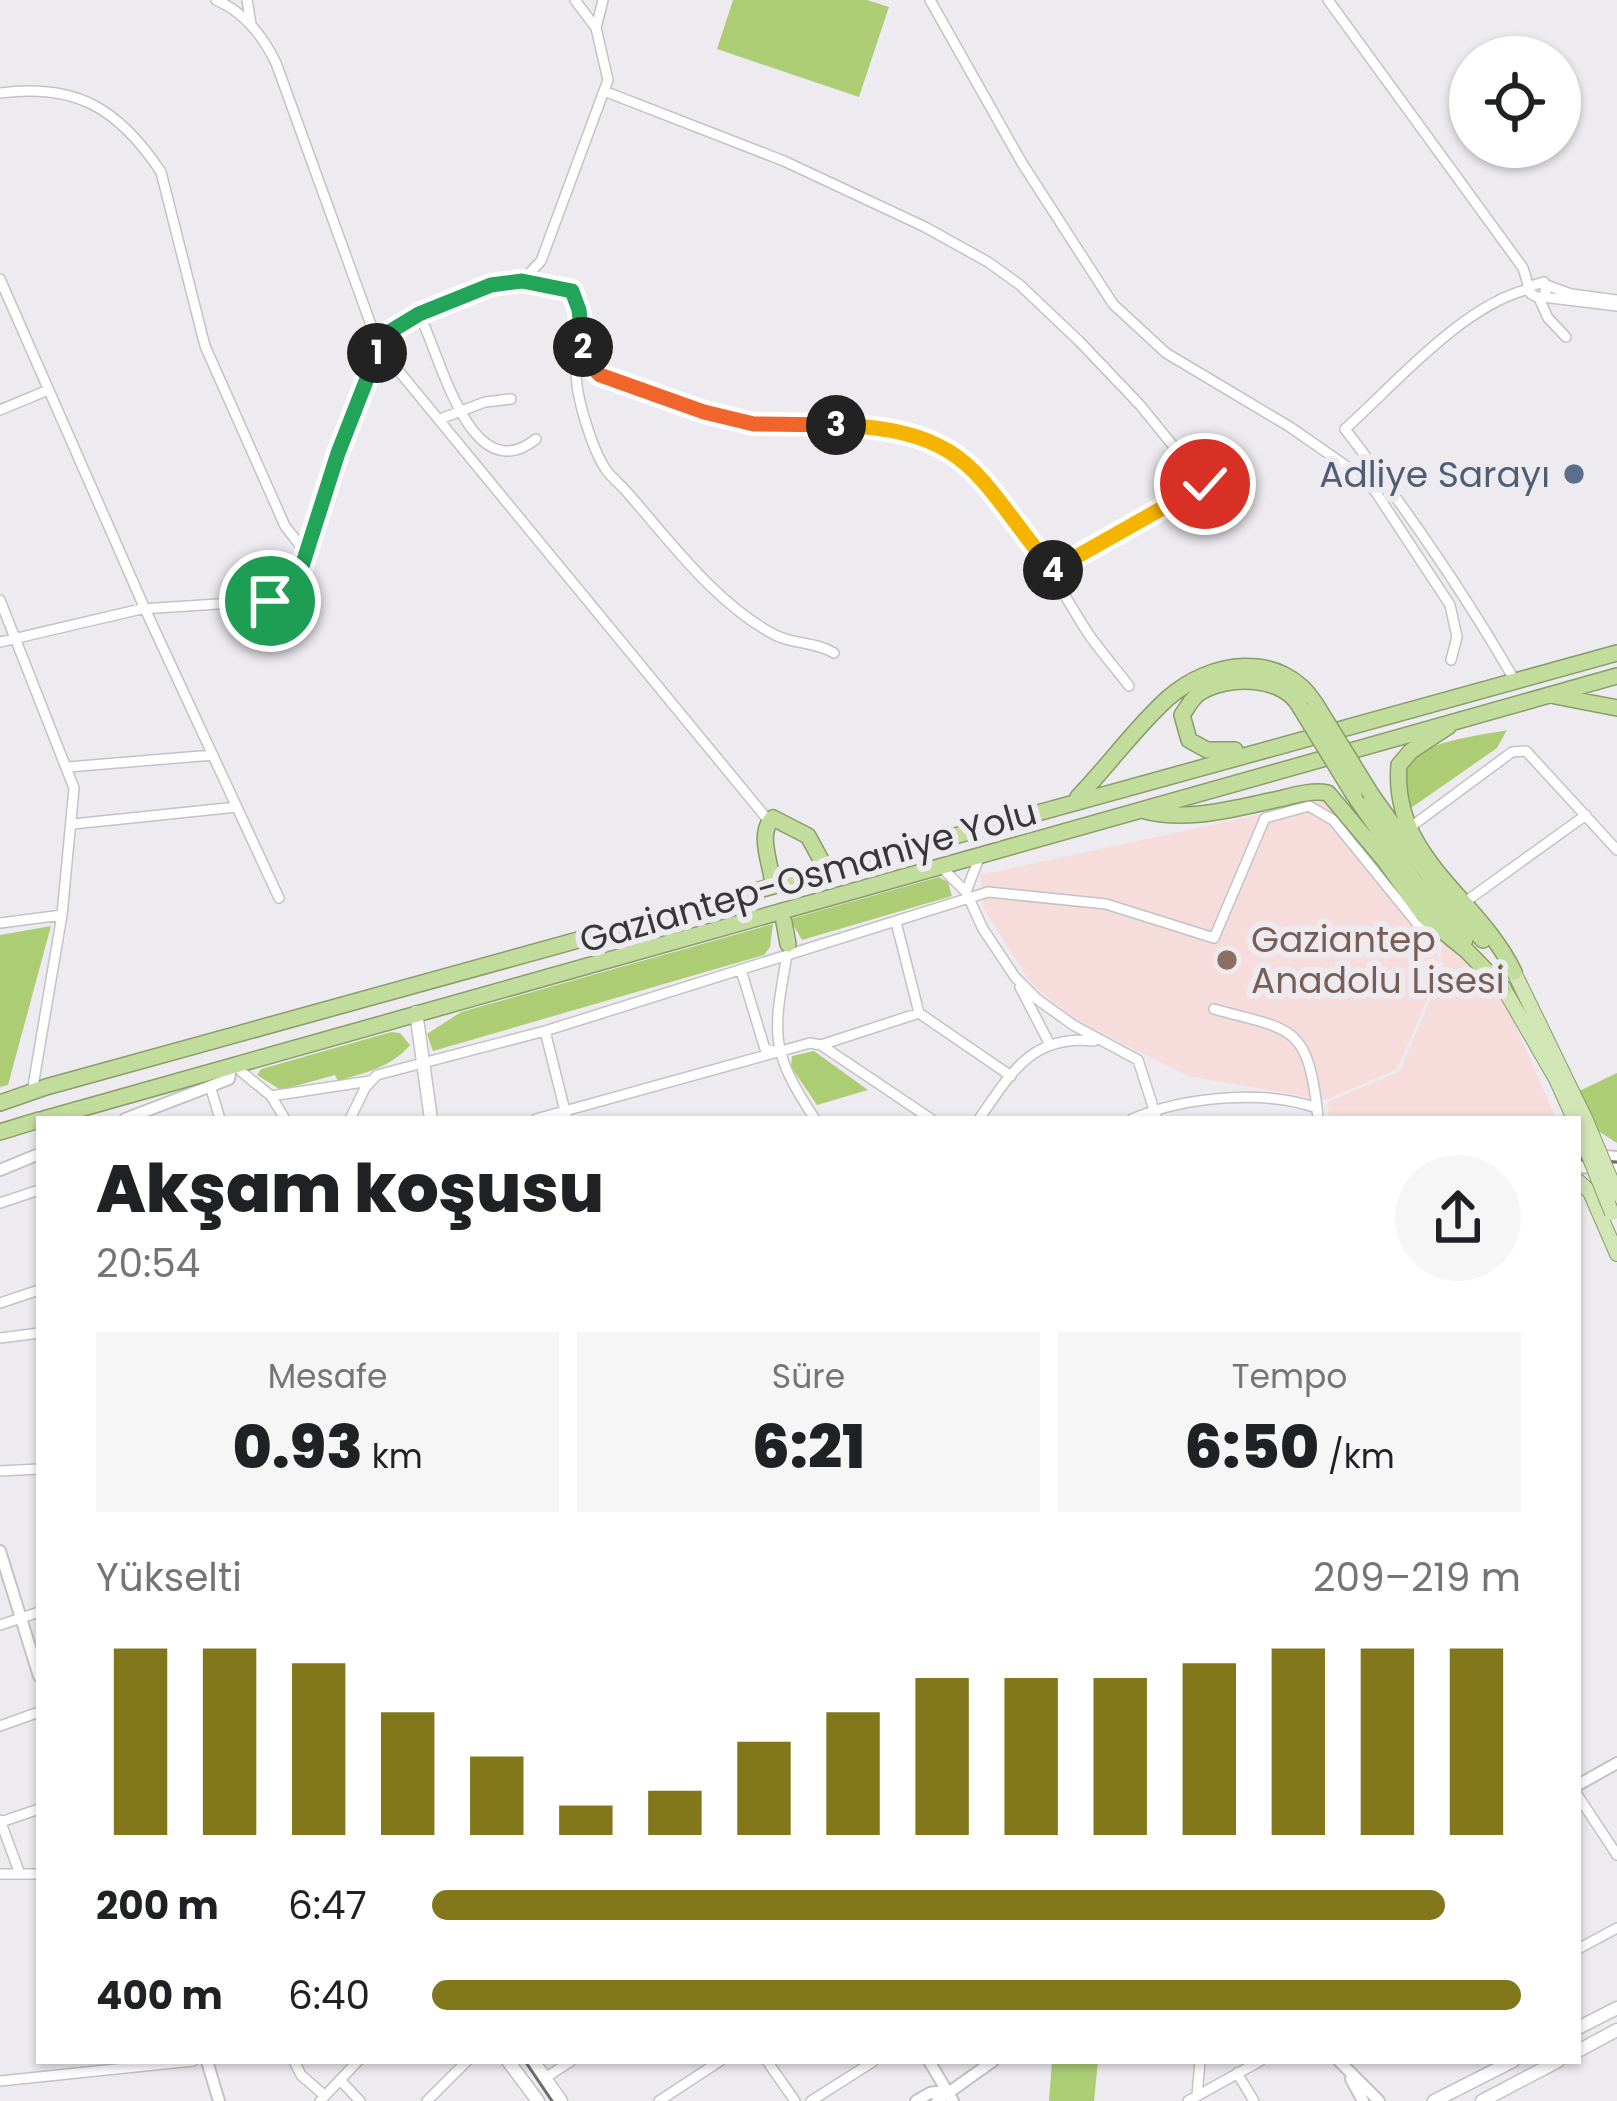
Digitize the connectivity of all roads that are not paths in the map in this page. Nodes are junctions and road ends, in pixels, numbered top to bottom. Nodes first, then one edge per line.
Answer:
1 (216, 0) edge
2 (247, 0) edge
3 (575, 0) edge
4 (603, 0) edge
5 (930, 0) edge
6 (1328, 0) edge
7 (252, 27) junction
8 (596, 28) junction
9 (604, 91) junction
10 (0, 93) edge
11 (0, 279) edge
12 (522, 281) junction
13 (1538, 289) junction
14 (1617, 303) edge
15 (419, 314) junction
16 (1566, 337) dead end
17 (379, 347) junction
18 (586, 361) junction
19 (47, 390) junction
20 (511, 399) dead end
21 (0, 410) edge
22 (461, 411) junction
23 (440, 419) junction
24 (536, 439) dead end
25 (306, 546) junction
26 (1052, 571) junction
27 (0, 599) edge
28 (145, 609) junction
29 (15, 637) junction
30 (0, 642) edge
31 (1617, 643) edge
32 (834, 653) dead end
33 (1610, 655) edge
34 (1451, 660) dead end
35 (1617, 676) edge
36 (1515, 681) junction
37 (1129, 686) dead end
38 (1546, 695) junction
39 (1307, 705) junction
40 (1617, 708) edge
41 (1460, 718) junction
42 (1262, 748) junction
43 (213, 755) junction
44 (68, 767) junction
45 (1363, 795) junction
46 (1075, 801) junction
47 (237, 807) junction
48 (1139, 809) junction
49 (1586, 815) junction
50 (768, 820) junction
51 (73, 824) junction
52 (1408, 829) junction
53 (1617, 850) edge
54 (981, 854) junction
55 (939, 866) junction
56 (826, 871) junction
57 (772, 878) dead end
58 (967, 895) junction
59 (279, 898) dead end
60 (1465, 902) junction
61 (62, 915) junction
62 (784, 922) dead end
63 (896, 922) junction
64 (0, 923) edge
65 (1429, 938) dead end
66 (788, 950) junction
67 (741, 970) junction
68 (1514, 972) junction
69 (1015, 977) junction
70 (1504, 988) junction
71 (1214, 1009) dead end
72 (416, 1012) junction
73 (919, 1013) junction
74 (545, 1031) junction
75 (1104, 1042) junction
76 (1048, 1043) junction
77 (821, 1045) junction
78 (780, 1053) junction
79 (425, 1062) junction
80 (232, 1064) junction
81 (1011, 1076) junction
82 (370, 1081) junction
83 (211, 1089) junction
84 (32, 1092) junction
85 (272, 1096) junction
86 (0, 1103) edge
87 (1317, 1113) edge
88 (1156, 1114) edge
89 (55, 1116) edge
90 (134, 1116) edge
91 (219, 1116) edge
92 (283, 1116) edge
93 (352, 1116) edge
94 (431, 1116) edge
95 (565, 1116) edge
96 (812, 1116) edge
97 (927, 1116) edge
98 (981, 1116) edge
99 (1576, 1116) edge
100 (1576, 1116) edge
101 (36, 1121) edge
102 (1581, 1126) edge
103 (1581, 1128) edge
104 (0, 1132) edge
105 (1581, 1154) edge
106 (36, 1155) edge
107 (1617, 1157) edge
108 (1581, 1168) edge
109 (0, 1171) edge
110 (1617, 1176) edge
111 (1581, 1183) edge
112 (36, 1191) edge
113 (1617, 1194) edge
114 (0, 1204) edge
115 (1614, 1219) edge
116 (1617, 1254) edge
117 (36, 1291) edge
118 (0, 1303) edge
119 (36, 1333) edge
120 (0, 1338) edge
121 (36, 1469) edge
122 (0, 1471) edge
123 (0, 1551) edge
124 (36, 1613) edge
125 (20, 1617) junction
126 (0, 1625) edge
127 (36, 1667) edge
128 (36, 1713) edge
129 (0, 1726) edge
130 (1617, 1763) edge
131 (1581, 1783) edge
132 (1581, 1801) edge
133 (36, 1810) edge
134 (0, 1821) edge
135 (1617, 1855) edge
136 (0, 1874) edge
137 (20, 1874) junction
138 (36, 1874) edge
139 (1617, 1928) edge
140 (1581, 1947) edge
141 (1617, 2008) edge
142 (1581, 2026) edge
143 (1617, 2030) edge
144 (1581, 2049) edge
145 (164, 2064) edge
146 (208, 2064) edge
147 (296, 2064) edge
148 (355, 2064) edge
149 (463, 2064) edge
150 (510, 2064) edge
151 (535, 2064) edge
152 (566, 2064) edge
153 (715, 2064) edge
154 (769, 2064) edge
155 (869, 2064) edge
156 (931, 2064) edge
157 (989, 2064) edge
158 (1199, 2064) edge
159 (1255, 2064) edge
160 (1507, 2064) edge
161 (1552, 2064) edge
162 (1343, 2066) edge
163 (1238, 2074) junction
164 (545, 2078) junction
165 (340, 2080) junction
166 (0, 2081) edge
167 (950, 2096) edge
168 (1192, 2098) edge
169 (323, 2099) edge
170 (532, 2099) edge
171 (219, 2101) edge
172 (360, 2101) edge
173 (427, 2101) edge
174 (561, 2101) edge
175 (658, 2101) edge
176 (795, 2101) edge
177 (811, 2101) edge
178 (916, 2101) edge
179 (937, 2101) edge
180 (1254, 2101) edge
181 (1363, 2101) edge
182 (1379, 2101) edge
183 (1434, 2101) edge
184 (1482, 2101) edge

1 - 7 street
2 - 7 street
3 - 8 street
4 - 8 street
5 - 34 street
6 - 13 street
7 - 17 street
8 - 9 street
9 - 12 street
9 - 26 street
10 - 25 street
11 - 19 street
12 - 15 street
12 - 18 street
13 - 14 street
13 - 16 street
13 - 36 street
15 - 17 street
15 - 22 street
17 - 23 street
17 - 25 street
18 - 26 street
18 - 32 street
19 - 21 street
19 - 28 street
20 - 22 street
22 - 23 street
22 - 24 street
23 - 50 street
25 - 28 street
26 - 37 street
27 - 29 street
28 - 29 street
28 - 43 street
29 - 30 street
29 - 44 street
31 - 33 highway
33 - 36 highway, Gaziantep-Osmaniye Yolu
35 - 38 highway, Gaziantep-Osmaniye Yolu
36 - 42 highway, Gaziantep-Osmaniye Yolu
38 - 40 highway
38 - 41 highway, Gaziantep-Osmaniye Yolu
39 - 42 highway
39 - 45 highway, bridge
39 - 46 highway
41 - 48 highway, Gaziantep-Osmaniye Yolu
41 - 52 highway
42 - 46 highway, Gaziantep-Osmaniye Yolu
43 - 44 street
43 - 47 street
44 - 51 street
45 - 68 highway
45 - 70 highway
46 - 56 highway, Gaziantep-Osmaniye Yolu
47 - 51 street
47 - 59 street
48 - 54 highway, Gaziantep-Osmaniye Yolu
48 - 70 highway
49 - 52 street
49 - 53 street
49 - 60 street
50 - 56 highway
50 - 57 highway
51 - 61 street
52 - 60 highway
54 - 55 highway, Gaziantep-Osmaniye Yolu
54 - 58 street
55 - 58 street
55 - 72 highway, Gaziantep-Osmaniye Yolu
56 - 84 highway, Gaziantep-Osmaniye Yolu
58 - 63 street
58 - 65 street
58 - 69 street
60 - 68 highway
61 - 64 street
61 - 84 street
62 - 66 highway
63 - 66 street
63 - 73 street
66 - 67 street
66 - 78 street
67 - 74 street
67 - 78 street
68 - 99 main road
69 - 75 street
69 - 76 street
70 - 100 main road
71 - 87 street
72 - 79 main road
72 - 80 highway, Gaziantep-Osmaniye Yolu
73 - 77 street
73 - 81 street
74 - 79 street
74 - 95 street
75 - 76 street
75 - 88 street
76 - 81 street
77 - 78 street
77 - 97 street
78 - 95 street
78 - 96 street
79 - 82 street
79 - 94 main road
80 - 83 street
80 - 85 street
80 - 89 highway, Gaziantep-Osmaniye Yolu
81 - 98 street
82 - 85 street
82 - 93 street
83 - 90 street
83 - 91 street
84 - 86 highway, Gaziantep-Osmaniye Yolu
85 - 92 street
87 - 88 street
101 - 104 highway, Gaziantep-Osmaniye Yolu
102 - 113 main road, bridge
103 - 115 main road, bridge
105 - 107 street
106 - 109 street
108 - 110 street
111 - 116 main road
112 - 114 street
117 - 118 street
119 - 120 street
121 - 122 street
123 - 125 street
124 - 125 street
125 - 126 street
125 - 127 street
128 - 129 street
130 - 131 street
132 - 135 street
133 - 134 street
134 - 137 street
136 - 137 street
137 - 138 street
139 - 140 street
141 - 142 main road
143 - 144 main road
145 - 166 street
146 - 171 street
147 - 169 street
148 - 165 street
149 - 173 street
150 - 170 main road
151 - 164 main road
152 - 164 street
153 - 175 street
154 - 176 street
155 - 177 street
156 - 167 street
157 - 167 street
158 - 168 street
159 - 163 street
160 - 183 main road
161 - 184 main road
162 - 181 street
162 - 182 street
163 - 168 street
163 - 180 street
164 - 174 main road
165 - 169 street
165 - 172 street
167 - 178 street
167 - 179 street

